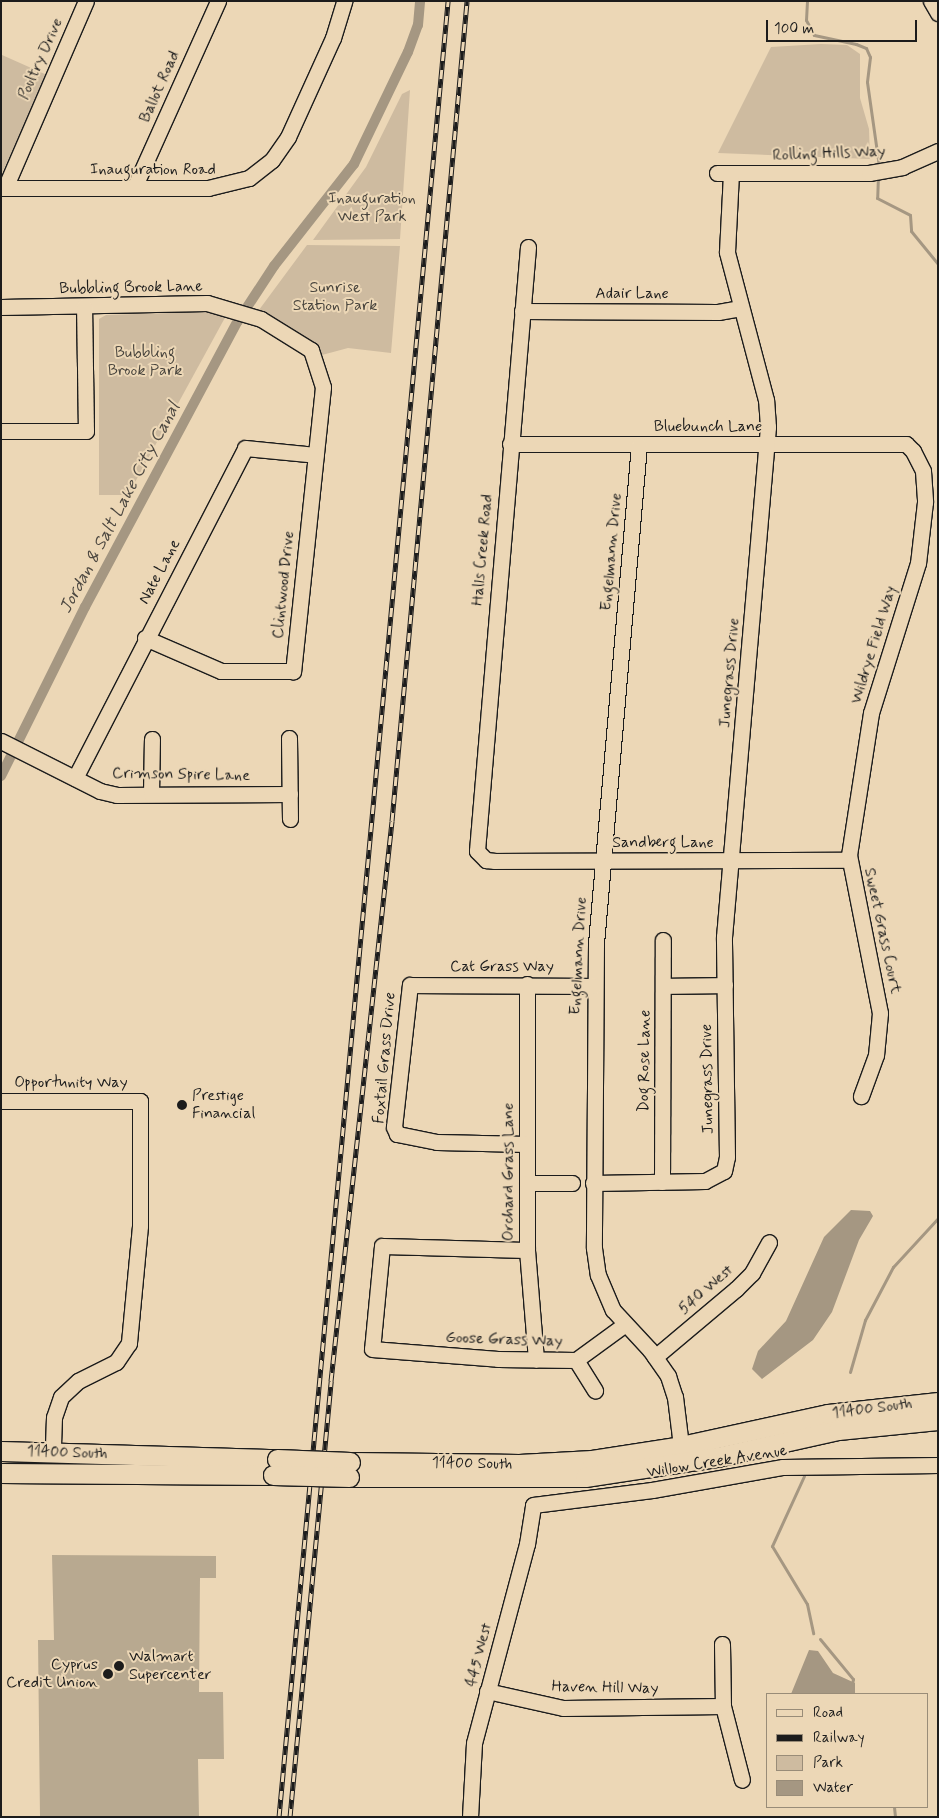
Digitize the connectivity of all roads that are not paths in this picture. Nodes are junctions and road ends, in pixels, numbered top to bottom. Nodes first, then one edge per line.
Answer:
1 (86, 1) edge
2 (218, 1) edge
3 (344, 1) edge
4 (931, 1) edge
5 (938, 13) edge
6 (938, 151) edge
7 (724, 173) joint
8 (3, 188) edge
9 (134, 188) junction
10 (528, 247) dead end
11 (1, 306) edge
12 (84, 306) junction
13 (742, 308) junction
14 (522, 311) junction
15 (311, 350) joint
16 (1, 431) edge
17 (510, 444) junction
18 (639, 444) junction
19 (906, 444) joint
20 (767, 445) junction
21 (316, 455) junction
22 (145, 638) junction
23 (290, 738) dead end
24 (152, 739) dead end
25 (1, 741) edge
26 (75, 778) junction
27 (151, 794) junction
28 (290, 794) junction
29 (290, 819) dead end
30 (479, 855) joint
31 (849, 860) junction
32 (603, 861) junction
33 (731, 861) junction
34 (663, 940) dead end
35 (527, 984) junction
36 (410, 985) joint
37 (594, 986) junction
38 (664, 986) junction
39 (724, 986) junction
40 (861, 1096) dead end
41 (1, 1101) edge
42 (527, 1144) junction
43 (527, 1182) junction
44 (662, 1182) junction
45 (572, 1183) dead end
46 (593, 1183) junction
47 (769, 1242) dead end
48 (527, 1250) junction
49 (624, 1325) junction
50 (655, 1356) junction
51 (536, 1360) junction
52 (576, 1360) junction
53 (595, 1390) dead end
54 (938, 1402) edge
55 (938, 1420) edge
56 (681, 1446) junction
57 (1, 1451) edge
58 (53, 1452) junction
59 (938, 1465) edge
60 (275, 1467) junction
61 (350, 1470) junction
62 (1, 1473) edge
63 (585, 1477) junction
64 (533, 1505) joint
65 (722, 1644) dead end
66 (488, 1691) junction
67 (723, 1706) junction
68 (742, 1780) dead end
69 (470, 1817) edge

1 - 8 street, Poultry Drive
2 - 9 street, Ballot Road
3 - 9 street, Inauguration Road
4 - 5 street
6 - 7 street, Rolling Hills Way
7 - 13 street, Junegrass Drive
8 - 9 street, Inauguration Road
10 - 14 street, Halls Creek Road
11 - 12 street, Bubbling Brook Lane
12 - 15 street, Bubbling Brook Lane
12 - 16 street
13 - 14 street, Adair Lane
13 - 20 street, Junegrass Drive
14 - 17 street, Halls Creek Road
15 - 21 street, Clintwood Drive
17 - 18 street, Bluebunch Lane
17 - 30 street, Halls Creek Road
18 - 20 street, Bluebunch Lane
18 - 32 street, Engelmann Drive
19 - 20 street, Bluebunch Lane
19 - 31 street, Wildrye Field Way
20 - 33 street, Junegrass Drive
21 - 22 street, Nate Lane
21 - 22 street, Clintwood Drive
22 - 26 street, Nate Lane
23 - 28 street
24 - 27 street
25 - 26 street, Crimson Spire Lane
26 - 27 street, Crimson Spire Lane
27 - 28 street, Crimson Spire Lane
28 - 29 street
30 - 32 street, Sandberg Lane
31 - 33 street, Sandberg Lane
31 - 40 street, Sweet Grass Court
32 - 33 street, Sandberg Lane
32 - 37 street, Engelmann Drive
33 - 39 street, Junegrass Drive
34 - 38 street, Dog Rose Lane
35 - 36 street, Cat Grass Way
35 - 37 street, Cat Grass Way
35 - 42 street, Orchard Grass Lane
36 - 42 street, Foxtail Grass Drive
37 - 46 street, Engelmann Drive
38 - 39 street
38 - 44 street, Dog Rose Lane
39 - 44 street, Junegrass Drive
41 - 58 street, Opportunity Way
42 - 43 street, Orchard Grass Lane
43 - 45 street
43 - 48 street, Orchard Grass Lane
44 - 46 street
46 - 49 street, Engelmann Drive
47 - 50 street, 540 West
48 - 51 street, Orchard Grass Lane
48 - 51 street, Goose Grass Way
49 - 50 street, Engelmann Drive
49 - 52 street, Goose Grass Way
50 - 56 street, Engelmann Drive
51 - 52 street, Goose Grass Way
52 - 53 street
54 - 56 main road, 11400 South
55 - 63 main road, 11400 South
56 - 61 main road, 11400 South
56 - 63 main road
57 - 58 main road, 11400 South
58 - 60 main road, 11400 South
59 - 64 street, Willow Creek Avenue
60 - 61 main road, 11400 South, bridge
60 - 62 main road, 11400 South
61 - 63 main road, 11400 South
64 - 66 street, 445 West
65 - 67 street
66 - 67 street, Haven Hill Way
66 - 69 street, 445 West
67 - 68 street

